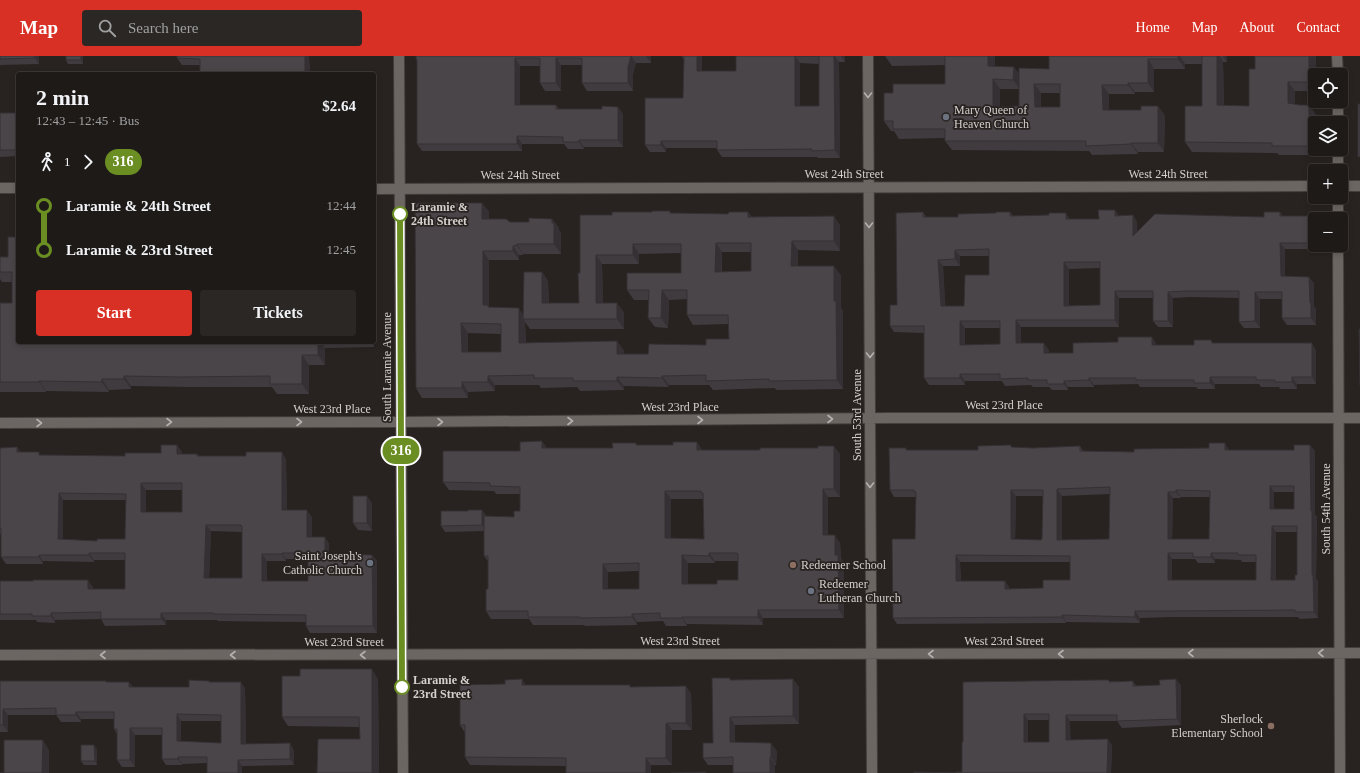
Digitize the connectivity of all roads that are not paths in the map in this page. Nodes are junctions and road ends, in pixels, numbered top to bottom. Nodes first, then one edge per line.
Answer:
1 (398, 56) edge
2 (868, 56) edge
3 (1338, 56) edge
4 (1338, 68) edge
5 (1308, 186) edge
6 (1348, 186) edge
7 (1360, 186) edge
8 (869, 187) junction
9 (0, 188) edge
10 (16, 188) edge
11 (376, 188) edge
12 (399, 189) junction
13 (1338, 252) edge
14 (870, 418) junction
15 (1339, 418) junction
16 (1360, 418) edge
17 (401, 422) junction
18 (0, 423) edge
19 (1339, 653) junction
20 (1360, 653) edge
21 (0, 654) edge
22 (871, 654) junction
23 (402, 655) junction
24 (403, 773) edge
25 (872, 773) edge
26 (1340, 773) edge

1 - 12 street, South Laramie Avenue
2 -> 8 street, South 53rd Avenue
3 - 4 street
5 - 8 street, West 24th Street
6 - 7 street
8 - 12 street, West 24th Street
8 -> 14 street, South 53rd Avenue
9 - 10 street
11 - 12 street, West 24th Street
12 - 17 street, South Laramie Avenue
13 - 15 street, South 54th Avenue
14 - 15 street, West 23rd Place
17 -> 14 street, West 23rd Place
14 -> 22 street, South 53rd Avenue
15 - 16 street, West 23rd Place
15 - 19 street, South 54th Avenue
18 -> 17 street, West 23rd Place
17 - 23 street, South Laramie Avenue
19 - 20 street, West 23rd Street
19 -> 22 street, West 23rd Street
19 - 26 street, South 54th Avenue
23 -> 21 street, West 23rd Street
22 - 23 street, West 23rd Street
22 - 25 street, South 53rd Avenue
23 - 24 street, South Laramie Avenue

